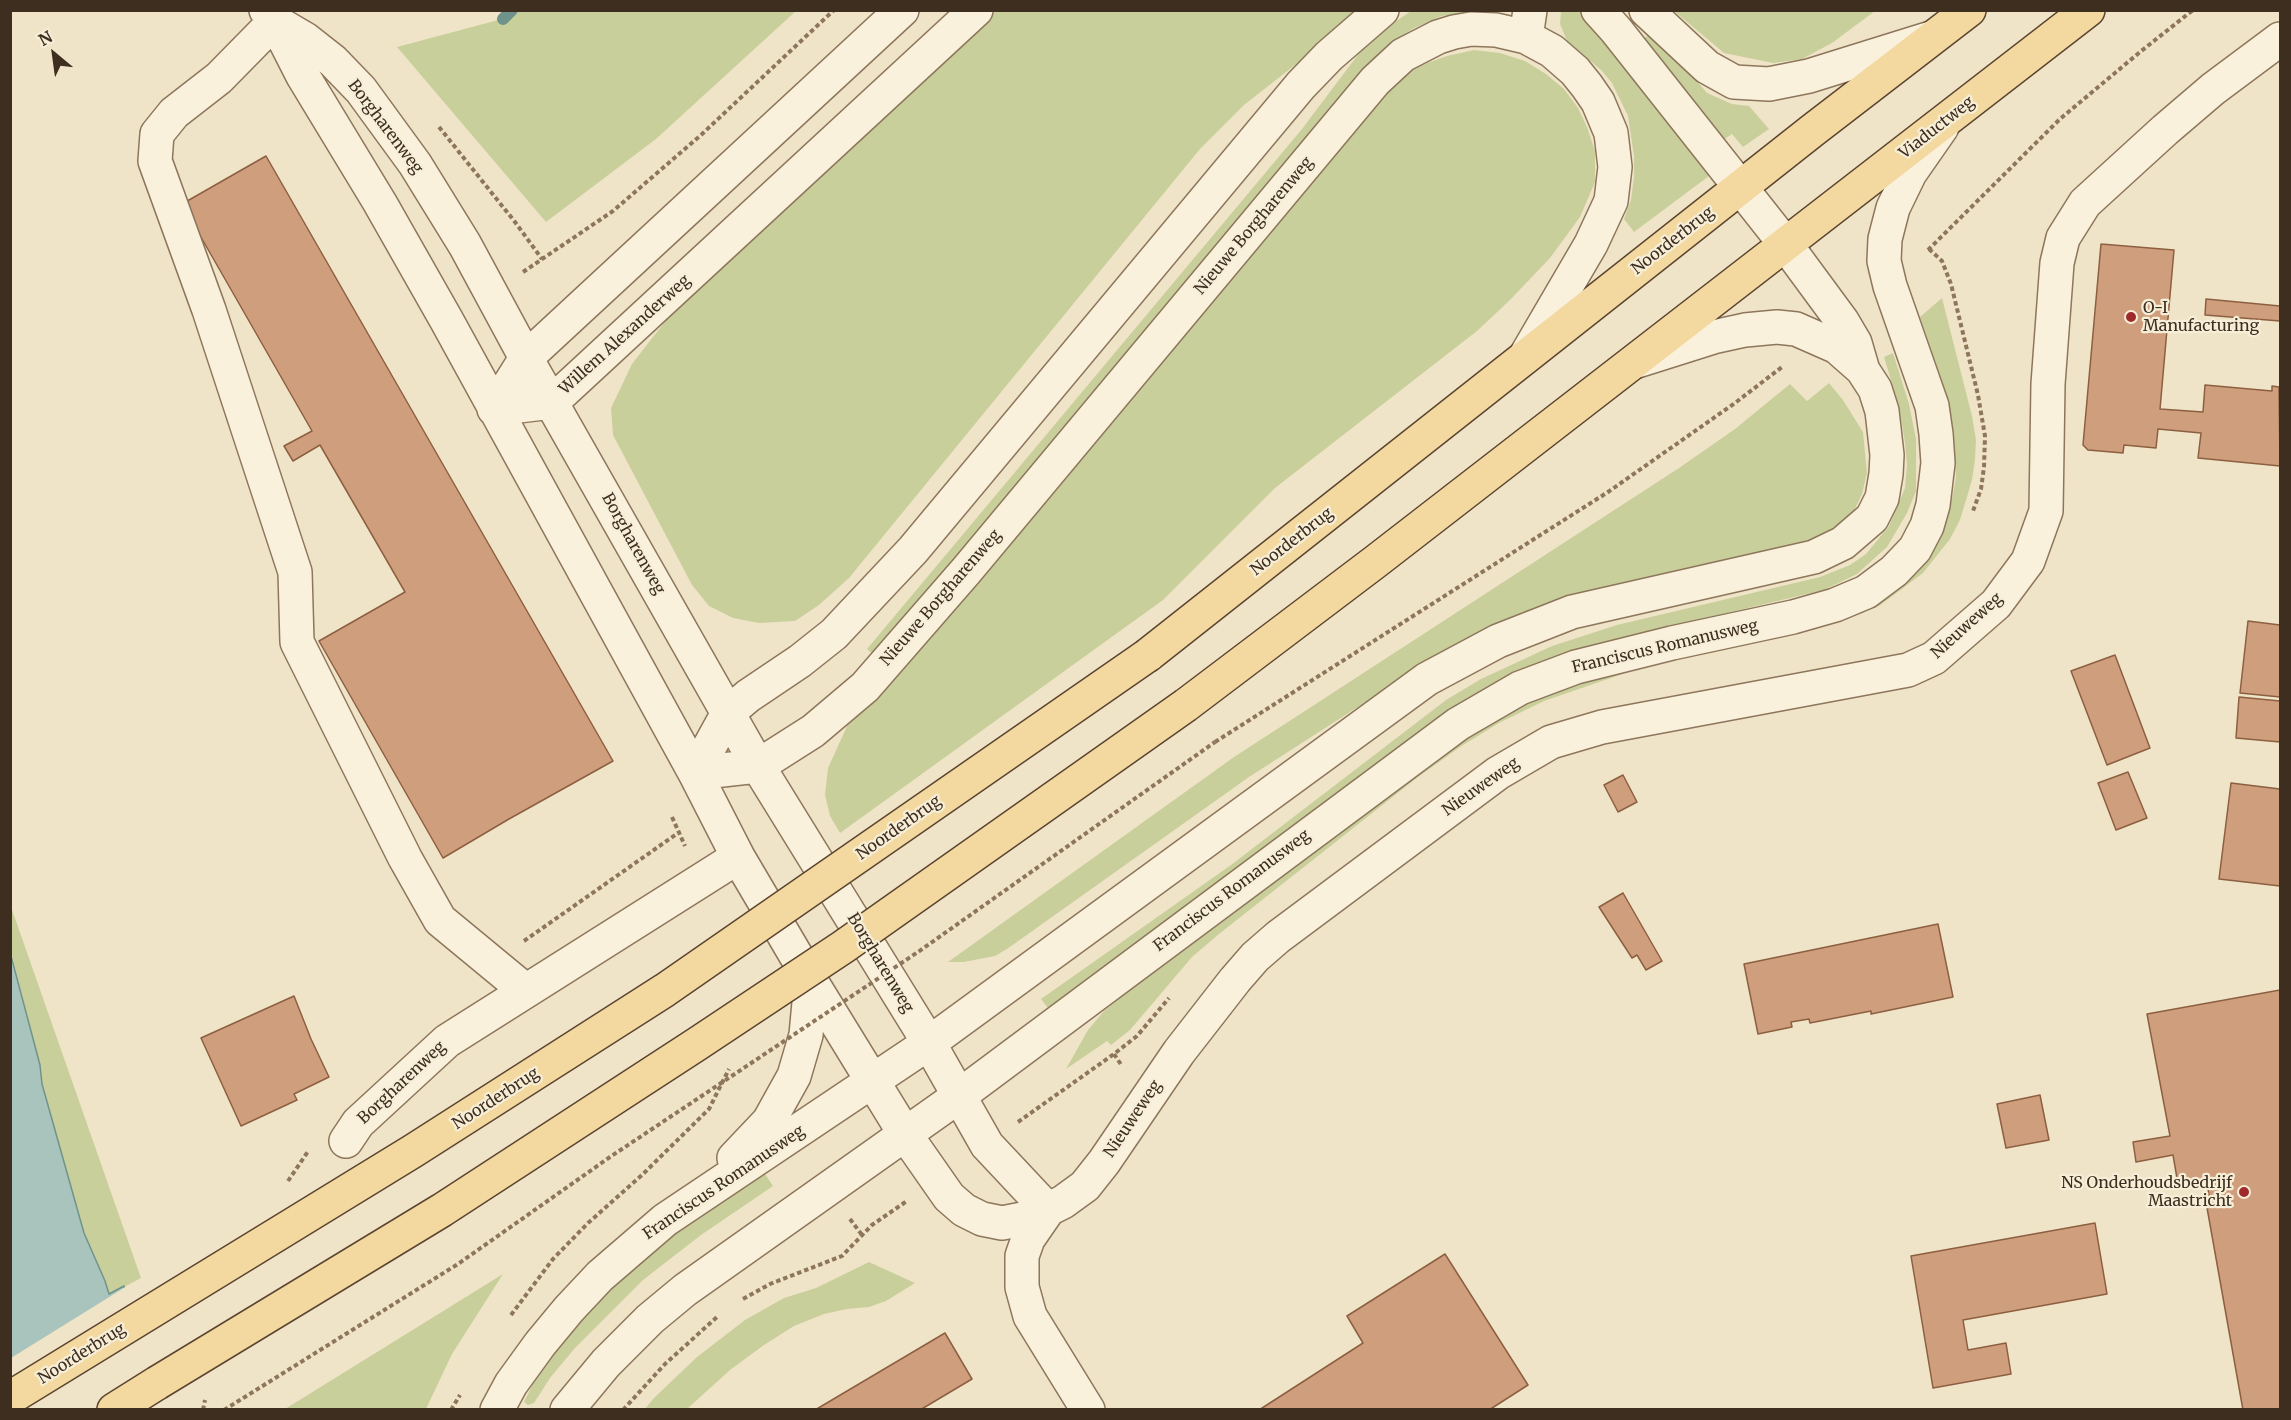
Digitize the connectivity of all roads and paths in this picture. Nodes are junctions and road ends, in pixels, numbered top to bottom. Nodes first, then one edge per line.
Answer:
1 (834, 10) edge
2 (902, 10) edge
3 (976, 10) edge
4 (1382, 10) edge
5 (1598, 10) edge
6 (1646, 10) edge
7 (1969, 10) edge
8 (2088, 10) edge
9 (2193, 10) edge
10 (271, 16) edge
11 (1528, 24) edge
12 (1935, 37) junction
13 (2280, 39) edge
14 (1946, 120) junction
15 (1739, 189) junction
16 (598, 222) dead end
17 (527, 239) dead end
18 (1786, 245) junction
19 (542, 260) dead end
20 (1890, 286) junction
21 (1820, 338) junction
22 (1525, 357) junction
23 (526, 358) junction
24 (1632, 362) junction
25 (1862, 369) junction
26 (552, 402) junction
27 (494, 409) junction
28 (728, 713) junction
29 (758, 766) junction
30 (694, 773) junction
31 (738, 857) junction
32 (811, 981) junction
33 (526, 991) junction
34 (929, 1043) junction
35 (734, 1059) dead end
36 (873, 1081) junction
37 (959, 1096) junction
38 (905, 1134) junction
39 (346, 1141) dead end
40 (700, 1197) junction
41 (1048, 1210) junction
42 (862, 1235) dead end
43 (740, 1301) dead end
44 (724, 1311) dead end
45 (507, 1321) dead end
46 (463, 1389) dead end
47 (10, 1398) edge
48 (114, 1410) edge
49 (224, 1410) edge
50 (451, 1410) edge
51 (497, 1410) edge
52 (567, 1410) edge
53 (623, 1410) edge
54 (1088, 1410) edge

1 - 16 path
2 - 23 street
3 - 26 street, Willem Alexanderweg
4 - 28 street
5 - 15 street
6 - 12 street
7 - 12 main road
8 - 14 main road, Viaductweg
9 - 20 path
10 - 23 street, Borgharenweg
10 - 27 street
10 - 33 street
11 - 22 street, Nieuwe Borgharenweg
11 - 29 street, Nieuwe Borgharenweg
12 - 15 main road
13 - 41 street, Nieuweweg
14 - 18 main road, Viaductweg
14 - 20 street, Franciscus Romanusweg
15 - 18 street
15 - 22 main road, Noorderbrug
17 - 19 path
18 - 24 main road
18 - 25 street
20 - 37 street, Franciscus Romanusweg
21 - 24 street, Franciscus Romanusweg
21 - 25 street, Franciscus Romanusweg
21 - 49 path, bridge
22 - 47 main road, Noorderbrug, bridge
23 - 26 street, Borgharenweg
23 - 27 street
24 - 48 main road, bridge
25 - 34 street, Franciscus Romanusweg
26 - 27 street, Willem Alexanderweg
26 - 28 street, Borgharenweg
27 - 30 street
28 - 29 street, Borgharenweg
28 - 30 street
29 - 30 street
29 - 34 street, Borgharenweg
30 - 31 street
31 - 32 street
31 - 33 street, Borgharenweg
32 - 36 street
32 - 40 street
33 - 39 street, Borgharenweg
34 - 36 street, Franciscus Romanusweg
34 - 37 street, Borgharenweg
35 - 45 path
36 - 38 street
36 - 40 street, Franciscus Romanusweg
37 - 38 street, Franciscus Romanusweg
37 - 41 street
38 - 41 street, Nieuweweg
38 - 52 street, Franciscus Romanusweg
40 - 51 street, Franciscus Romanusweg
41 - 54 street
42 - 43 path
44 - 53 path
46 - 50 path

